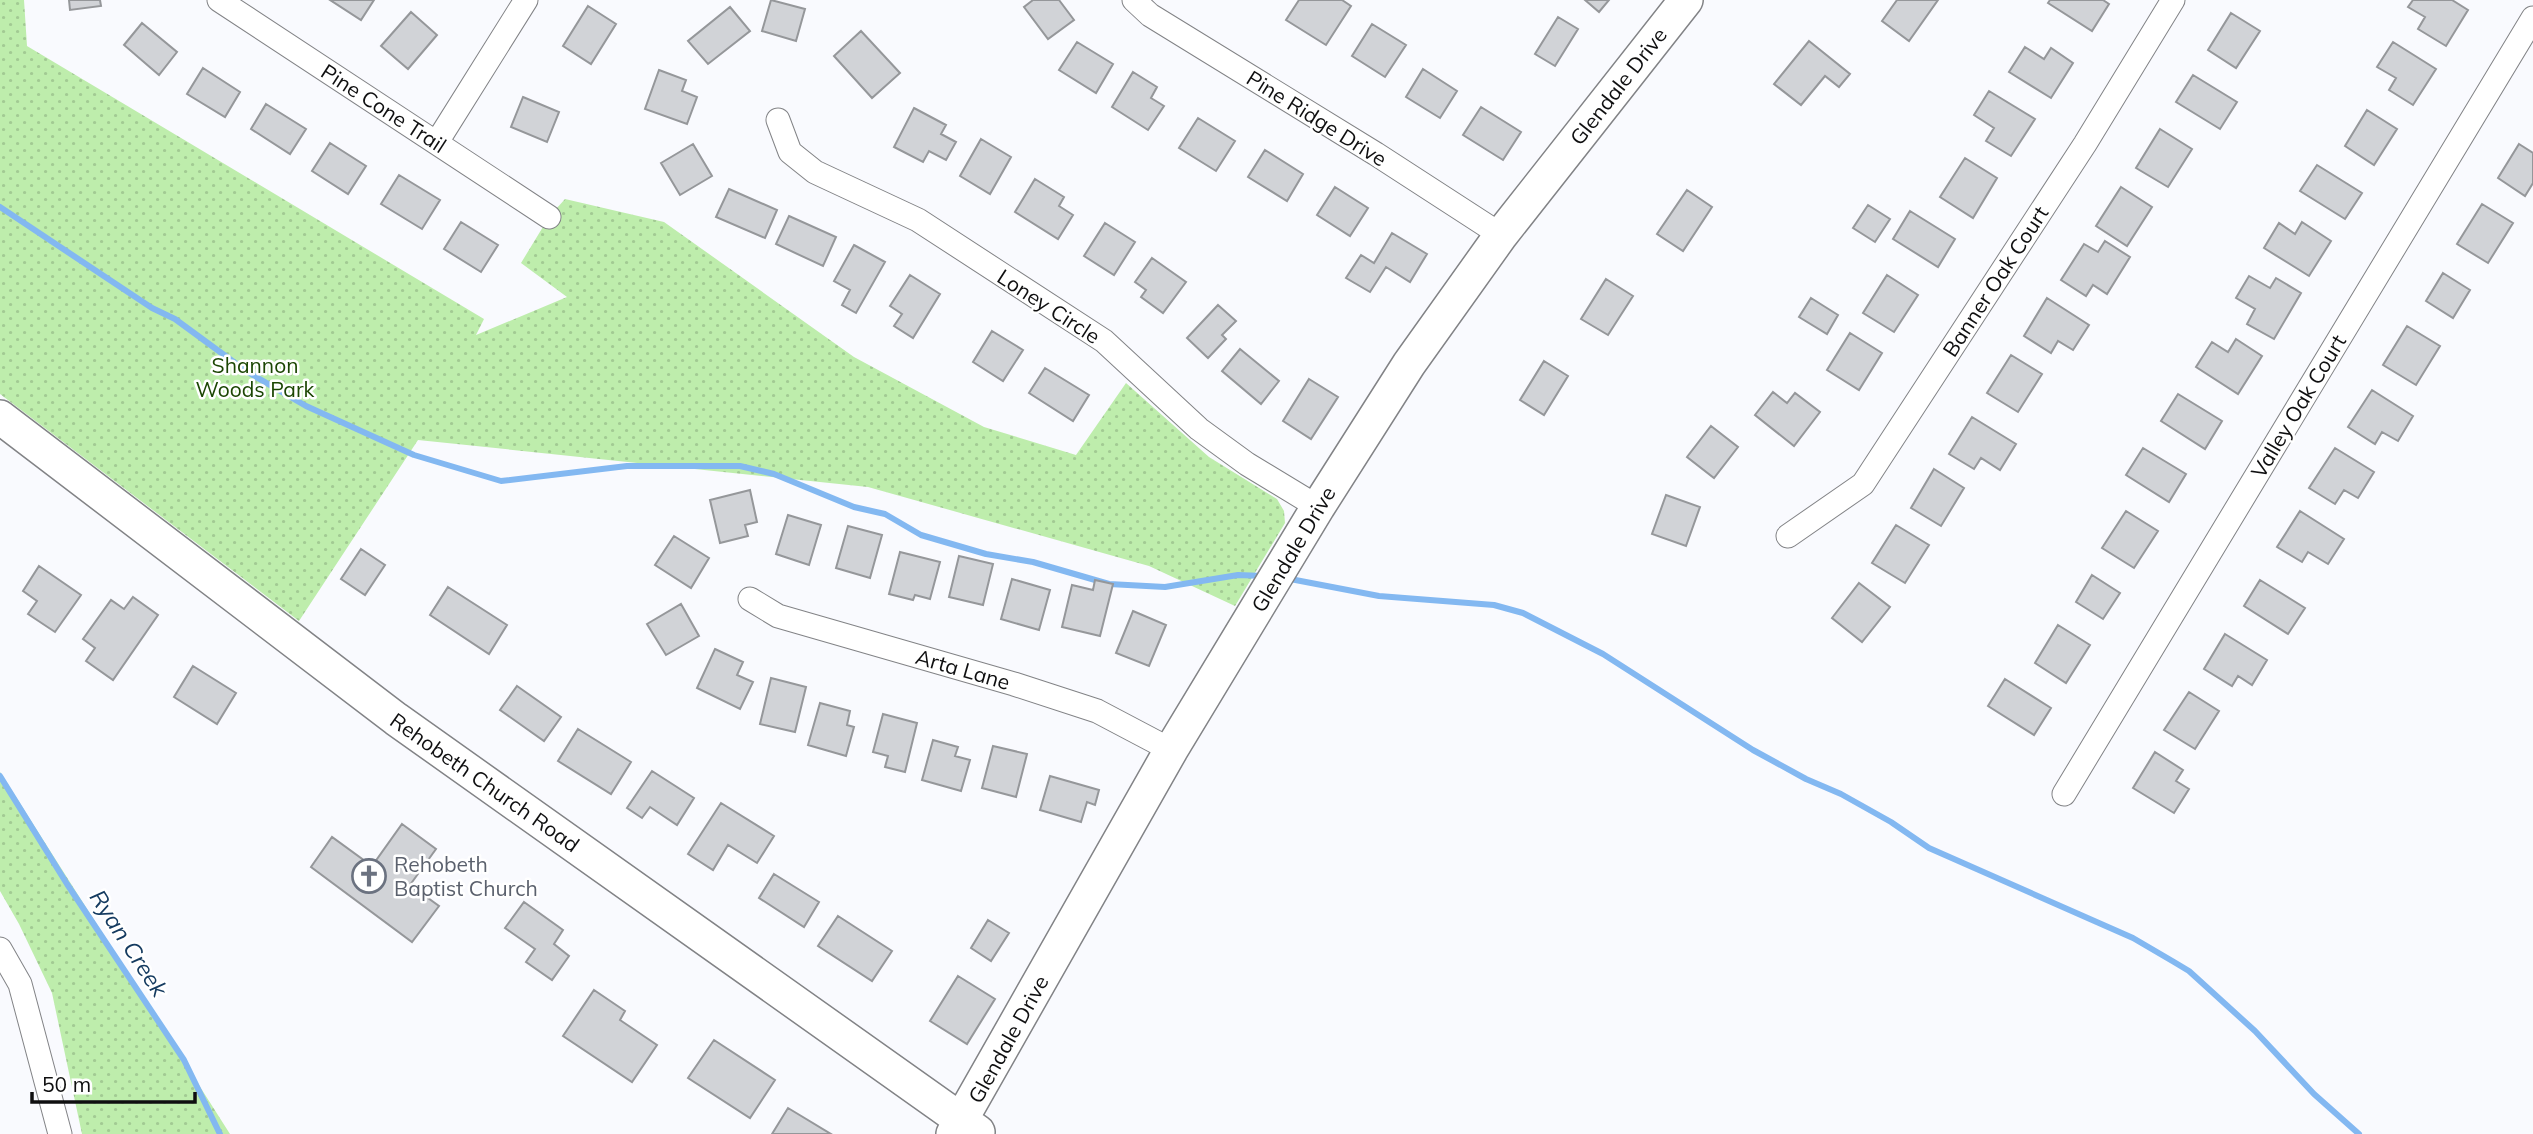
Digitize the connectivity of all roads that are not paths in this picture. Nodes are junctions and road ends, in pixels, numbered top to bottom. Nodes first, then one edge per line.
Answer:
1 (219, 0) edge
2 (526, 0) edge
3 (1134, 0) edge
4 (1686, 0) edge
5 (2174, 0) edge
6 (2533, 18) edge
7 (778, 120) dead end
8 (437, 142) junction
9 (549, 217) dead end
10 (1501, 235) junction
11 (0, 417) edge
12 (1318, 507) junction
13 (1788, 536) dead end
14 (750, 599) dead end
15 (1171, 750) junction
16 (2064, 794) dead end
17 (0, 949) edge
18 (965, 1130) edge
19 (60, 1134) edge

1 - 8 street, Pine Cone Trail
2 - 8 street
3 - 10 street, Pine Ridge Drive
4 - 10 street, Glendale Drive
5 - 13 street, Banner Oak Court
6 - 16 street, Valley Oak Court
7 - 12 street, Loney Circle
8 - 9 street, Pine Cone Trail
10 - 12 street, Glendale Drive
11 - 18 street, Rehobeth Church Road
12 - 15 street, Glendale Drive
14 - 15 street, Arta Lane
15 - 18 street, Glendale Drive
17 - 19 street

